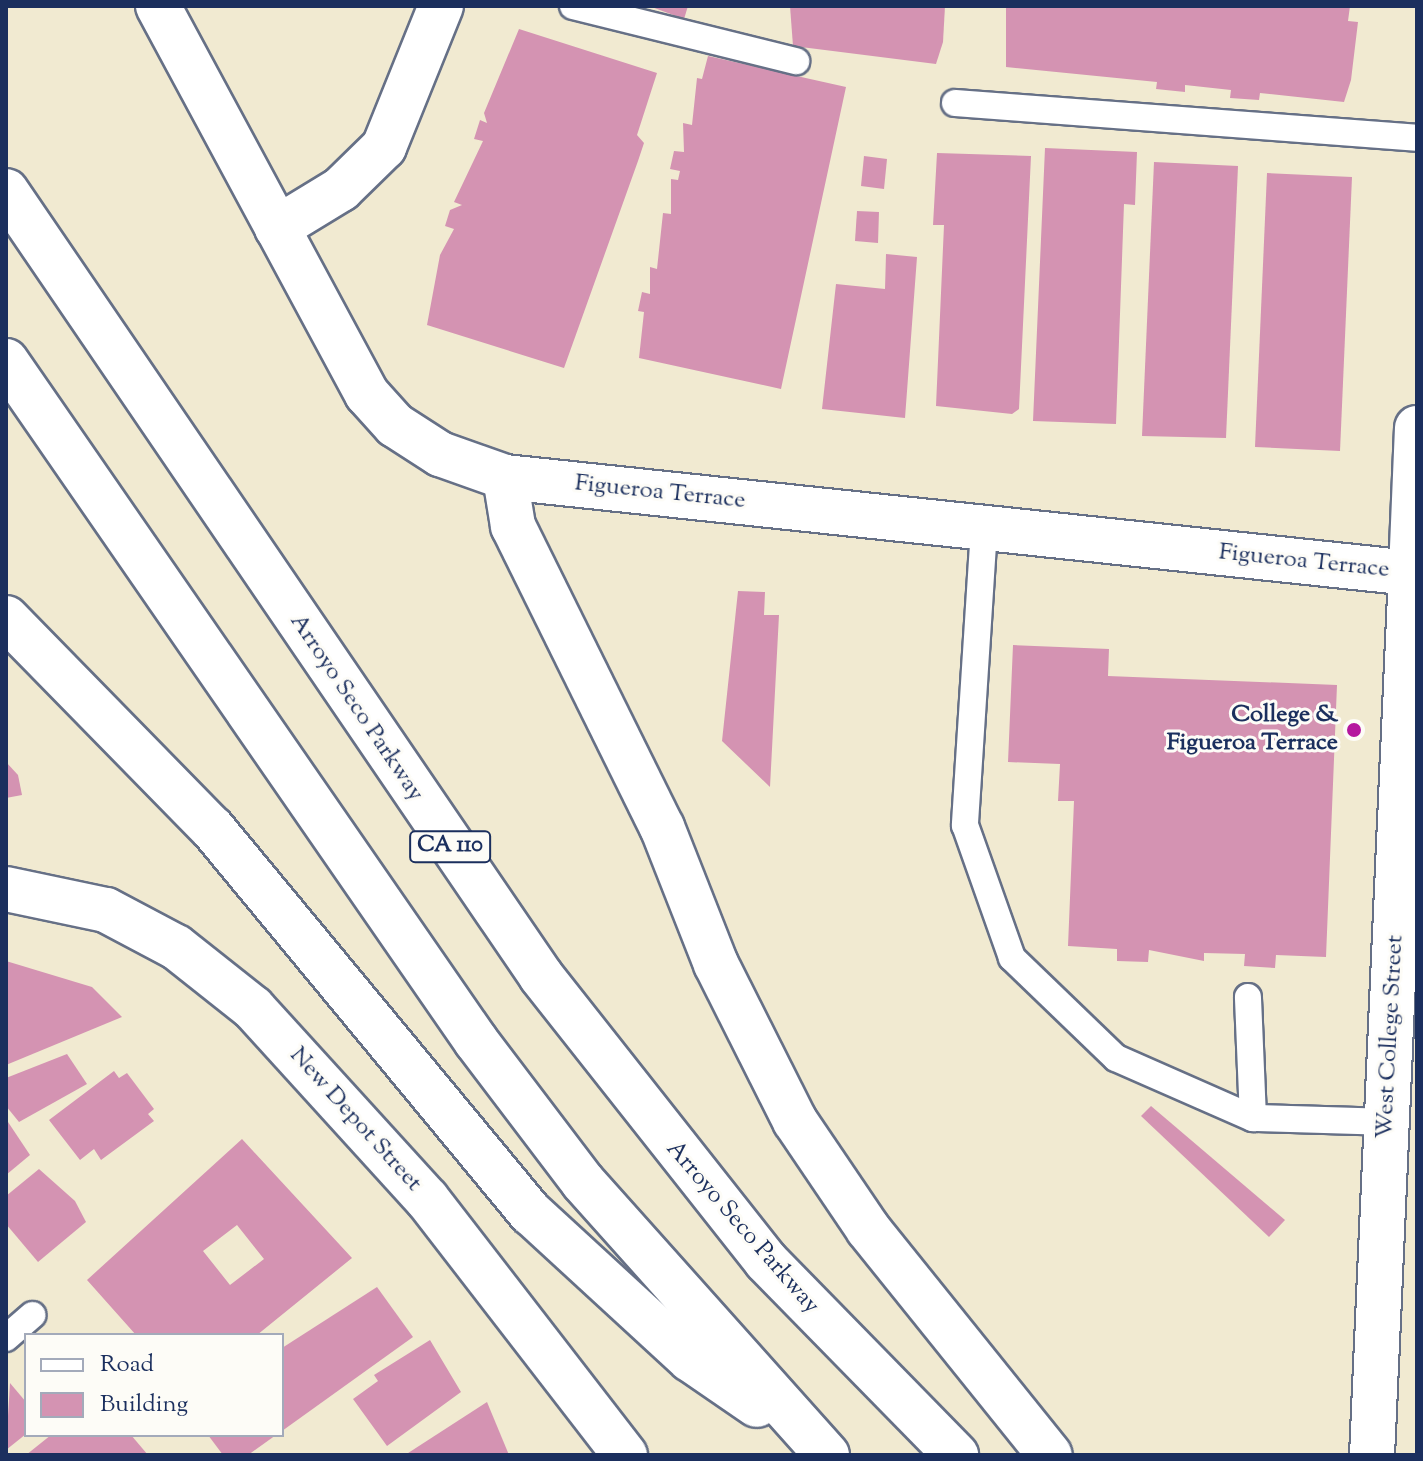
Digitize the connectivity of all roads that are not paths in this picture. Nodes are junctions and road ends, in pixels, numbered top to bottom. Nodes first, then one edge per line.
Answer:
1 (158, 6) edge
2 (441, 6) edge
3 (573, 6) edge
4 (796, 61) dead end
5 (955, 103) dead end
6 (1417, 138) edge
7 (6, 191) edge
8 (277, 228) junction
9 (6, 361) edge
10 (1417, 428) edge
11 (505, 477) junction
12 (984, 529) junction
13 (1414, 573) edge
14 (6, 618) edge
15 (6, 889) edge
16 (1248, 997) dead end
17 (1253, 1118) junction
18 (1387, 1122) junction
19 (32, 1315) dead end
20 (6, 1338) edge
21 (824, 1452) edge
22 (625, 1455) edge
23 (956, 1455) edge
24 (1050, 1455) edge
25 (1372, 1455) edge

1 - 8 main road, Figueroa Terrace
2 - 8 main road
3 - 4 lane
5 - 6 lane
7 - 23 main road, Arroyo Seco Parkway / CA 110
8 - 11 main road, Figueroa Terrace
9 - 21 main road
10 - 13 main road, West College Street
11 - 12 main road, Figueroa Terrace
11 - 24 main road
12 - 13 main road, Figueroa Terrace
12 - 17 lane
13 - 18 main road, West College Street
14 - 21 main road
15 - 22 main road, New Depot Street
16 - 17 lane
17 - 18 lane
18 - 25 main road, West College Street
19 - 20 lane

